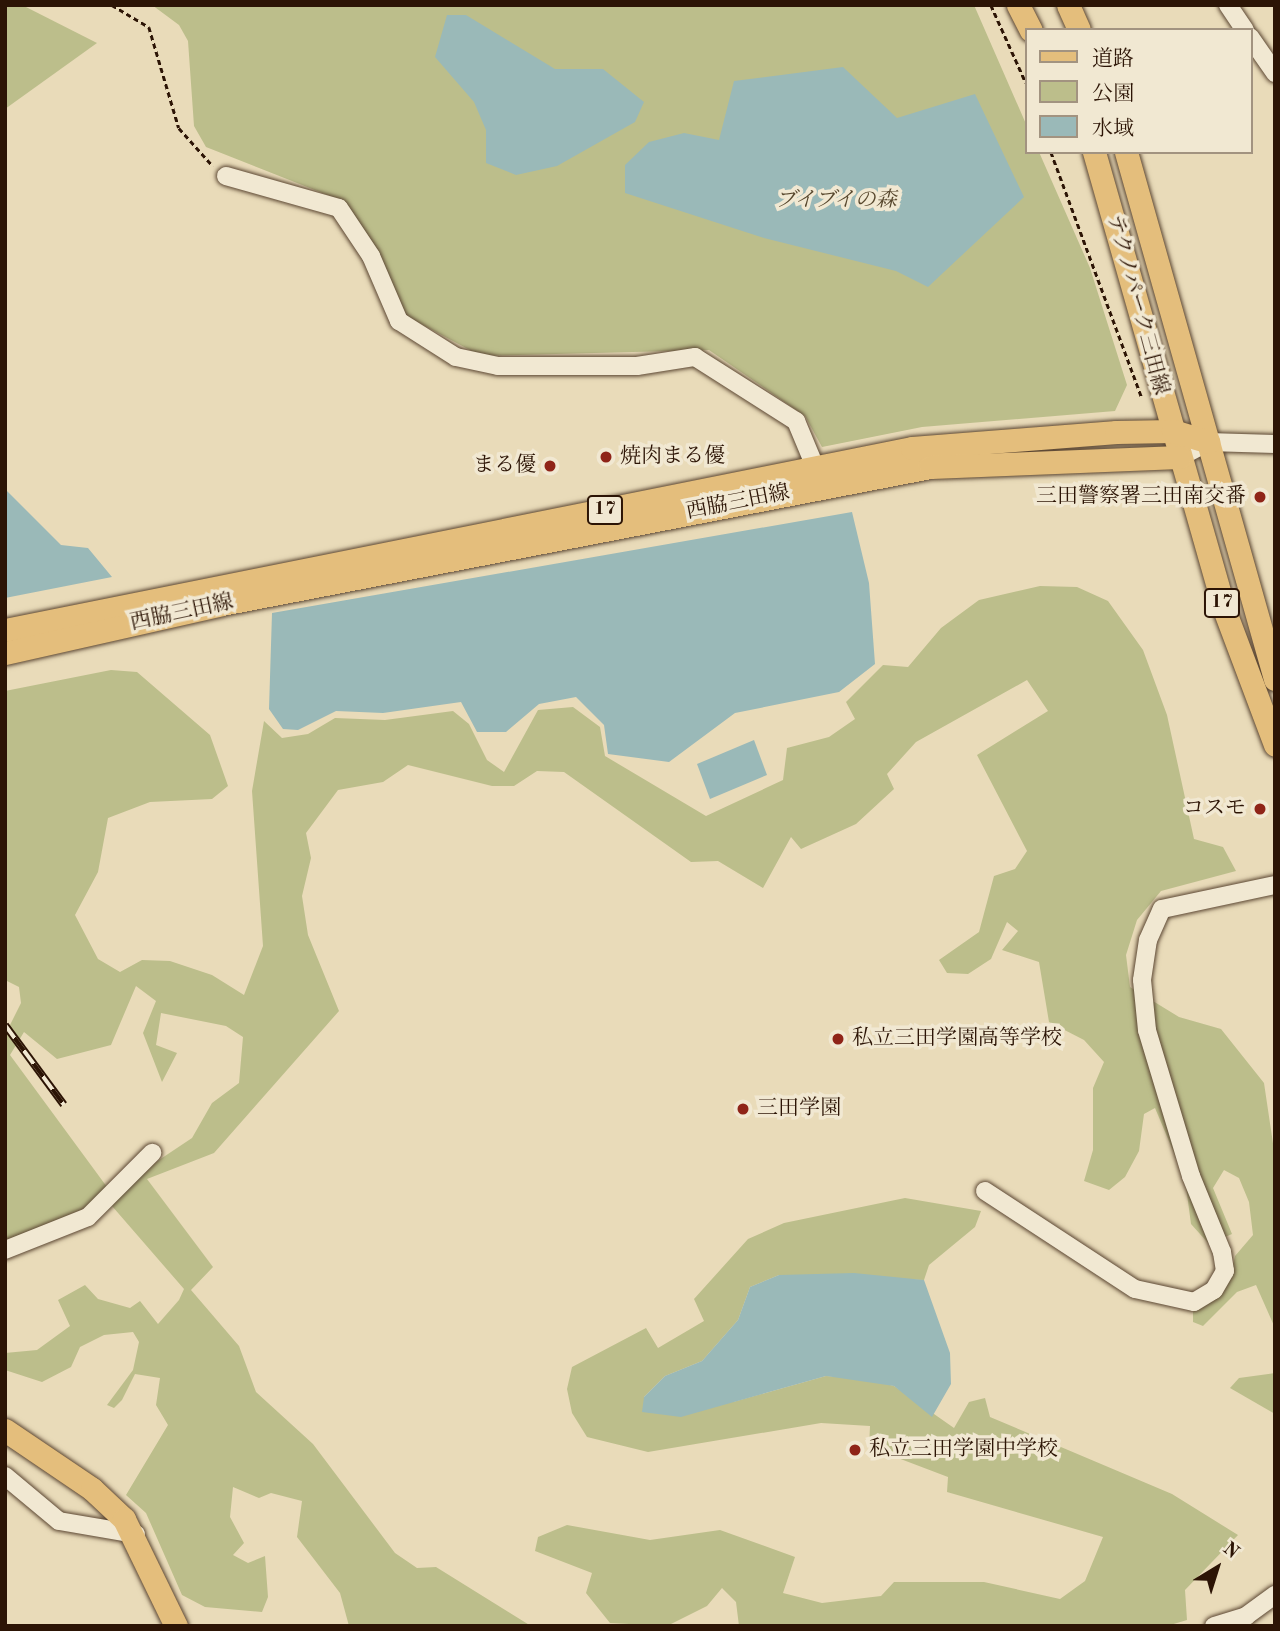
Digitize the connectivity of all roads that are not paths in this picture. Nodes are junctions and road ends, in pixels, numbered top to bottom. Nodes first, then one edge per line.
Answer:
1 (1018, 5) edge
2 (1035, 5) edge
3 (1069, 5) edge
4 (1228, 5) edge
5 (1030, 28) edge
6 (1046, 28) edge
7 (1078, 28) edge
8 (1244, 28) edge
9 (1252, 40) edge
10 (1275, 73) edge
11 (1095, 154) edge
12 (1127, 154) edge
13 (226, 176) road end
14 (1173, 431) junction
15 (1208, 442) junction
16 (1275, 444) edge
17 (1180, 457) junction
18 (816, 469) junction
19 (5, 630) edge
20 (5, 653) edge
21 (1275, 679) edge
22 (1275, 745) edge
23 (1275, 885) edge
24 (152, 1153) dead end
25 (985, 1191) dead end
26 (5, 1250) edge
27 (5, 1430) edge
28 (5, 1476) edge
29 (136, 1534) junction
30 (1275, 1595) edge
31 (176, 1626) edge
32 (1214, 1626) edge

1 - 5 main road
2 - 6 main road
3 - 7 main road
4 - 8 street
9 - 10 street
11 - 14 main road, テクノパーク三田線
12 - 15 main road, テクノパーク三田線
13 - 18 street
14 - 15 main road, 西脇三田線 / 17
14 - 17 main road, テクノパーク三田線
14 - 18 main road, 西脇三田線 / 17
15 - 16 street
15 - 17 street
15 - 21 main road, 17
17 - 20 main road, 西脇三田線 / 17
17 - 22 main road, 17
18 - 19 main road, 西脇三田線 / 17
23 - 25 street
24 - 26 street
27 - 29 main road
28 - 29 street
29 - 31 main road
30 - 32 street

